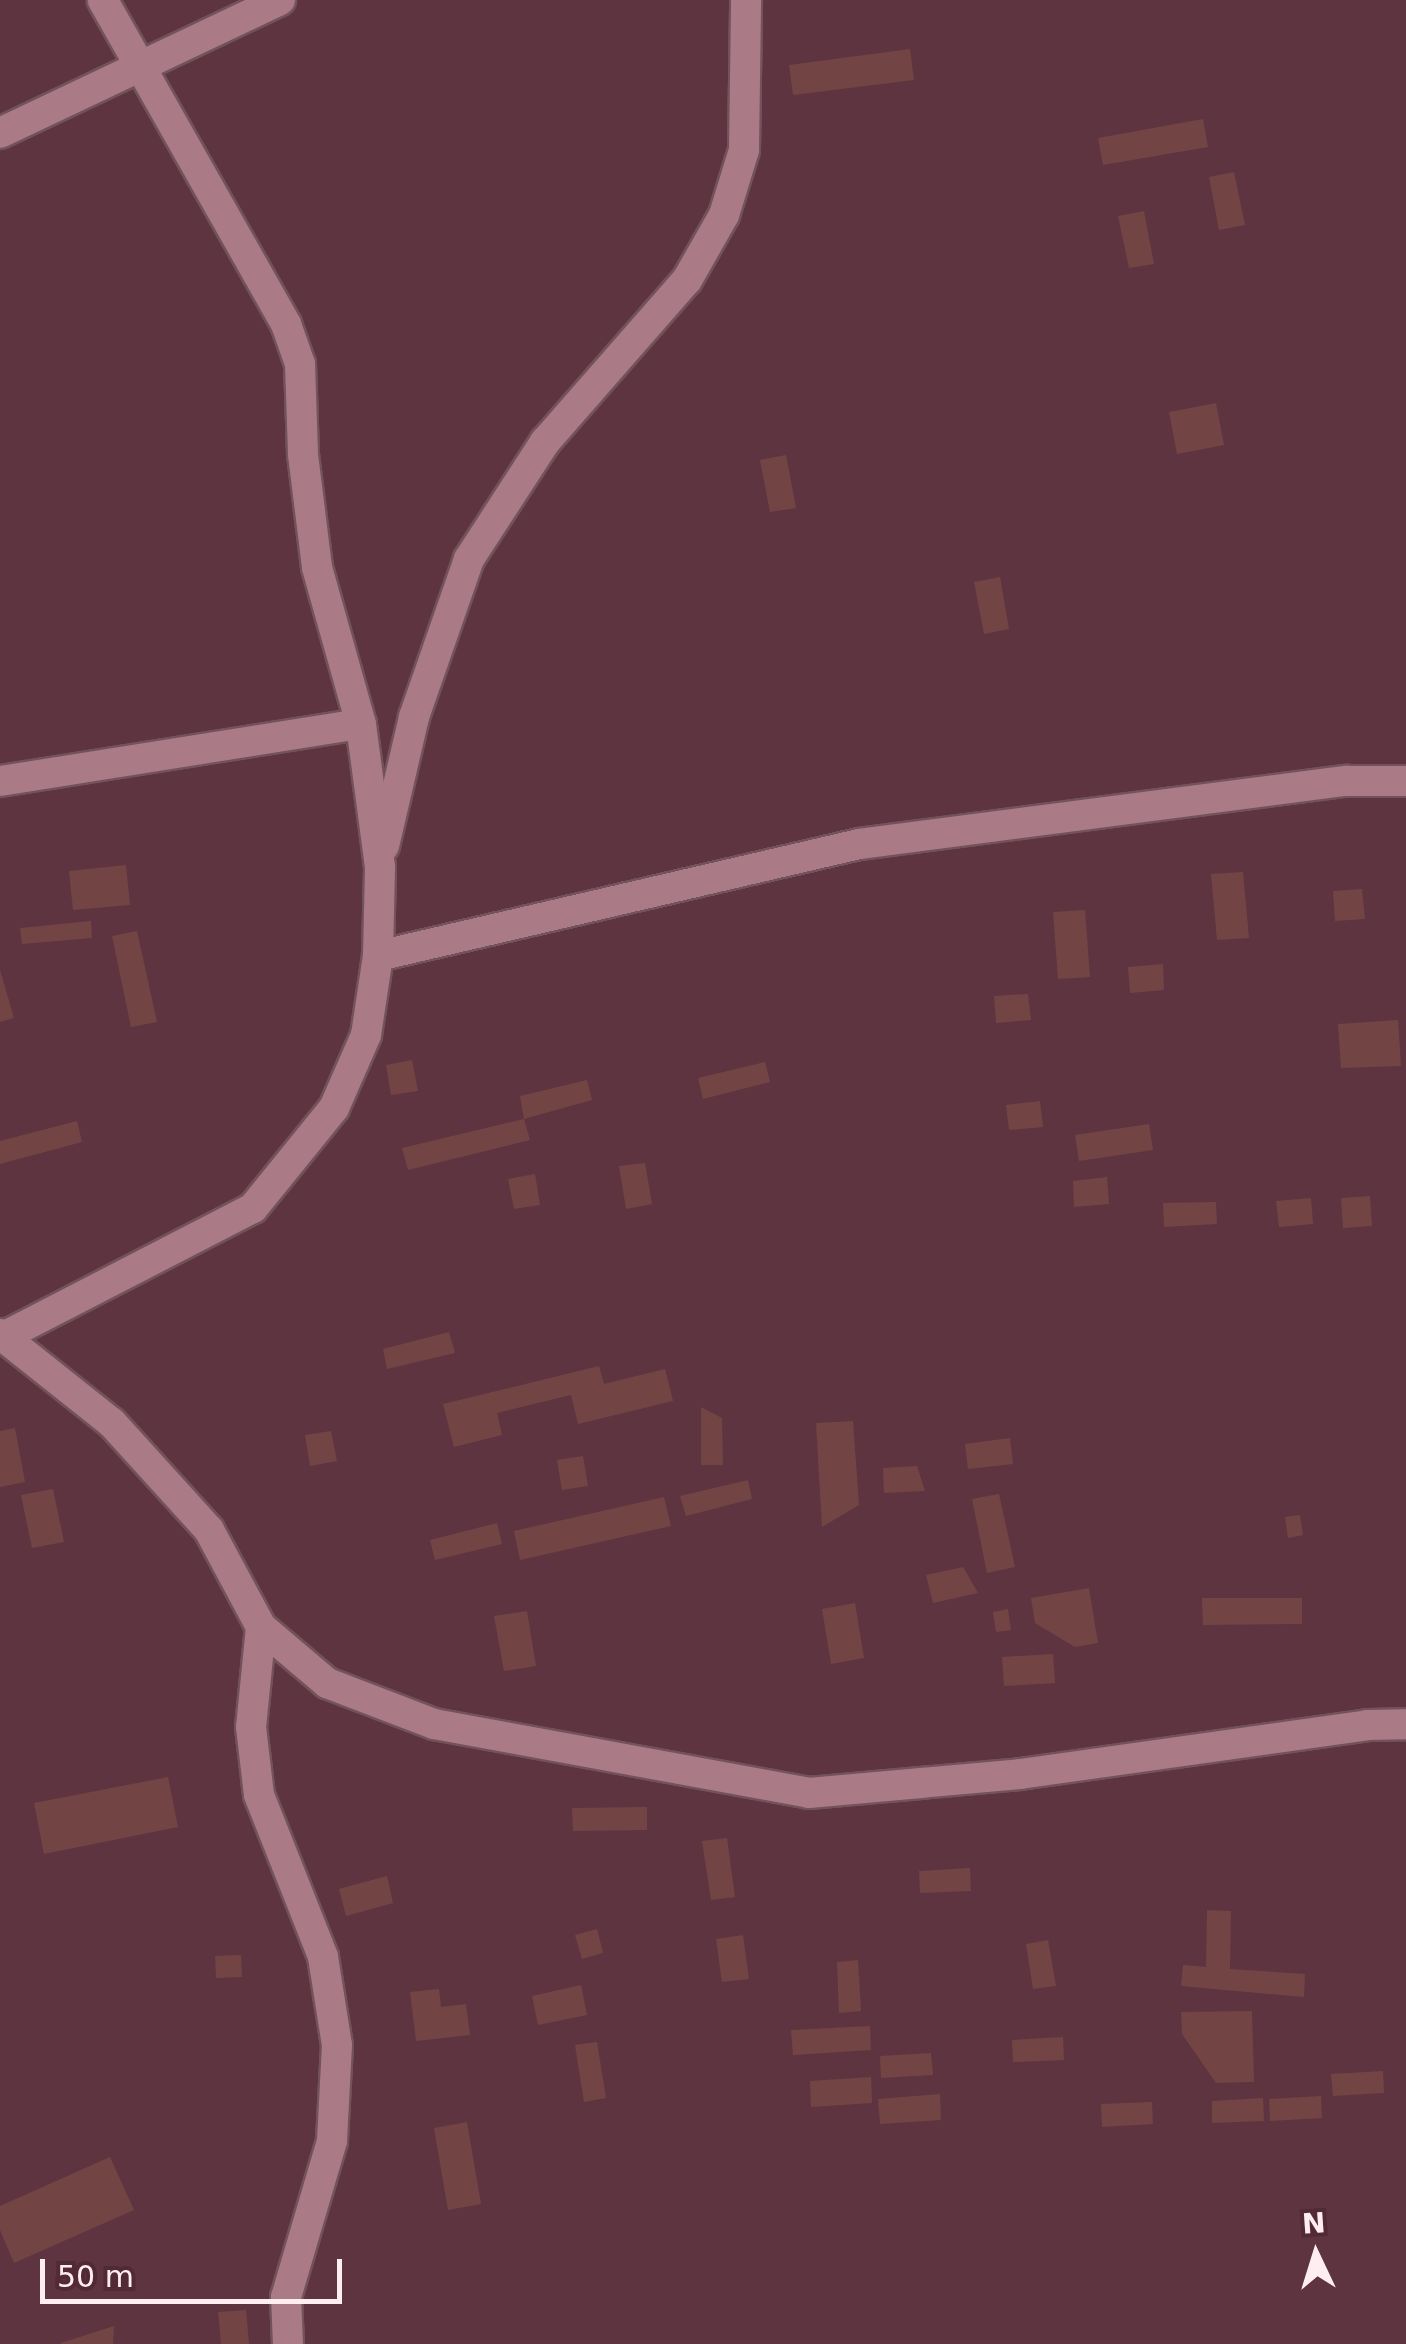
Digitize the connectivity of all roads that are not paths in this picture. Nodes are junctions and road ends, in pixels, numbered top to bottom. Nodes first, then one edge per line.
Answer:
1 (103, 0) edge
2 (280, 0) edge
3 (746, 0) edge
4 (143, 66) junction
5 (0, 133) edge
6 (361, 724) junction
7 (0, 781) edge
8 (1406, 781) edge
9 (380, 867) junction
10 (378, 956) junction
11 (2, 1335) edge
12 (261, 1627) junction
13 (1406, 1724) edge
14 (288, 2344) edge

1 - 4 street
2 - 4 street
3 - 9 street
4 - 5 street
4 - 6 street
6 - 7 street
6 - 9 street
8 - 10 street
9 - 10 street
10 - 11 street
11 - 12 street
12 - 13 street
12 - 14 street

